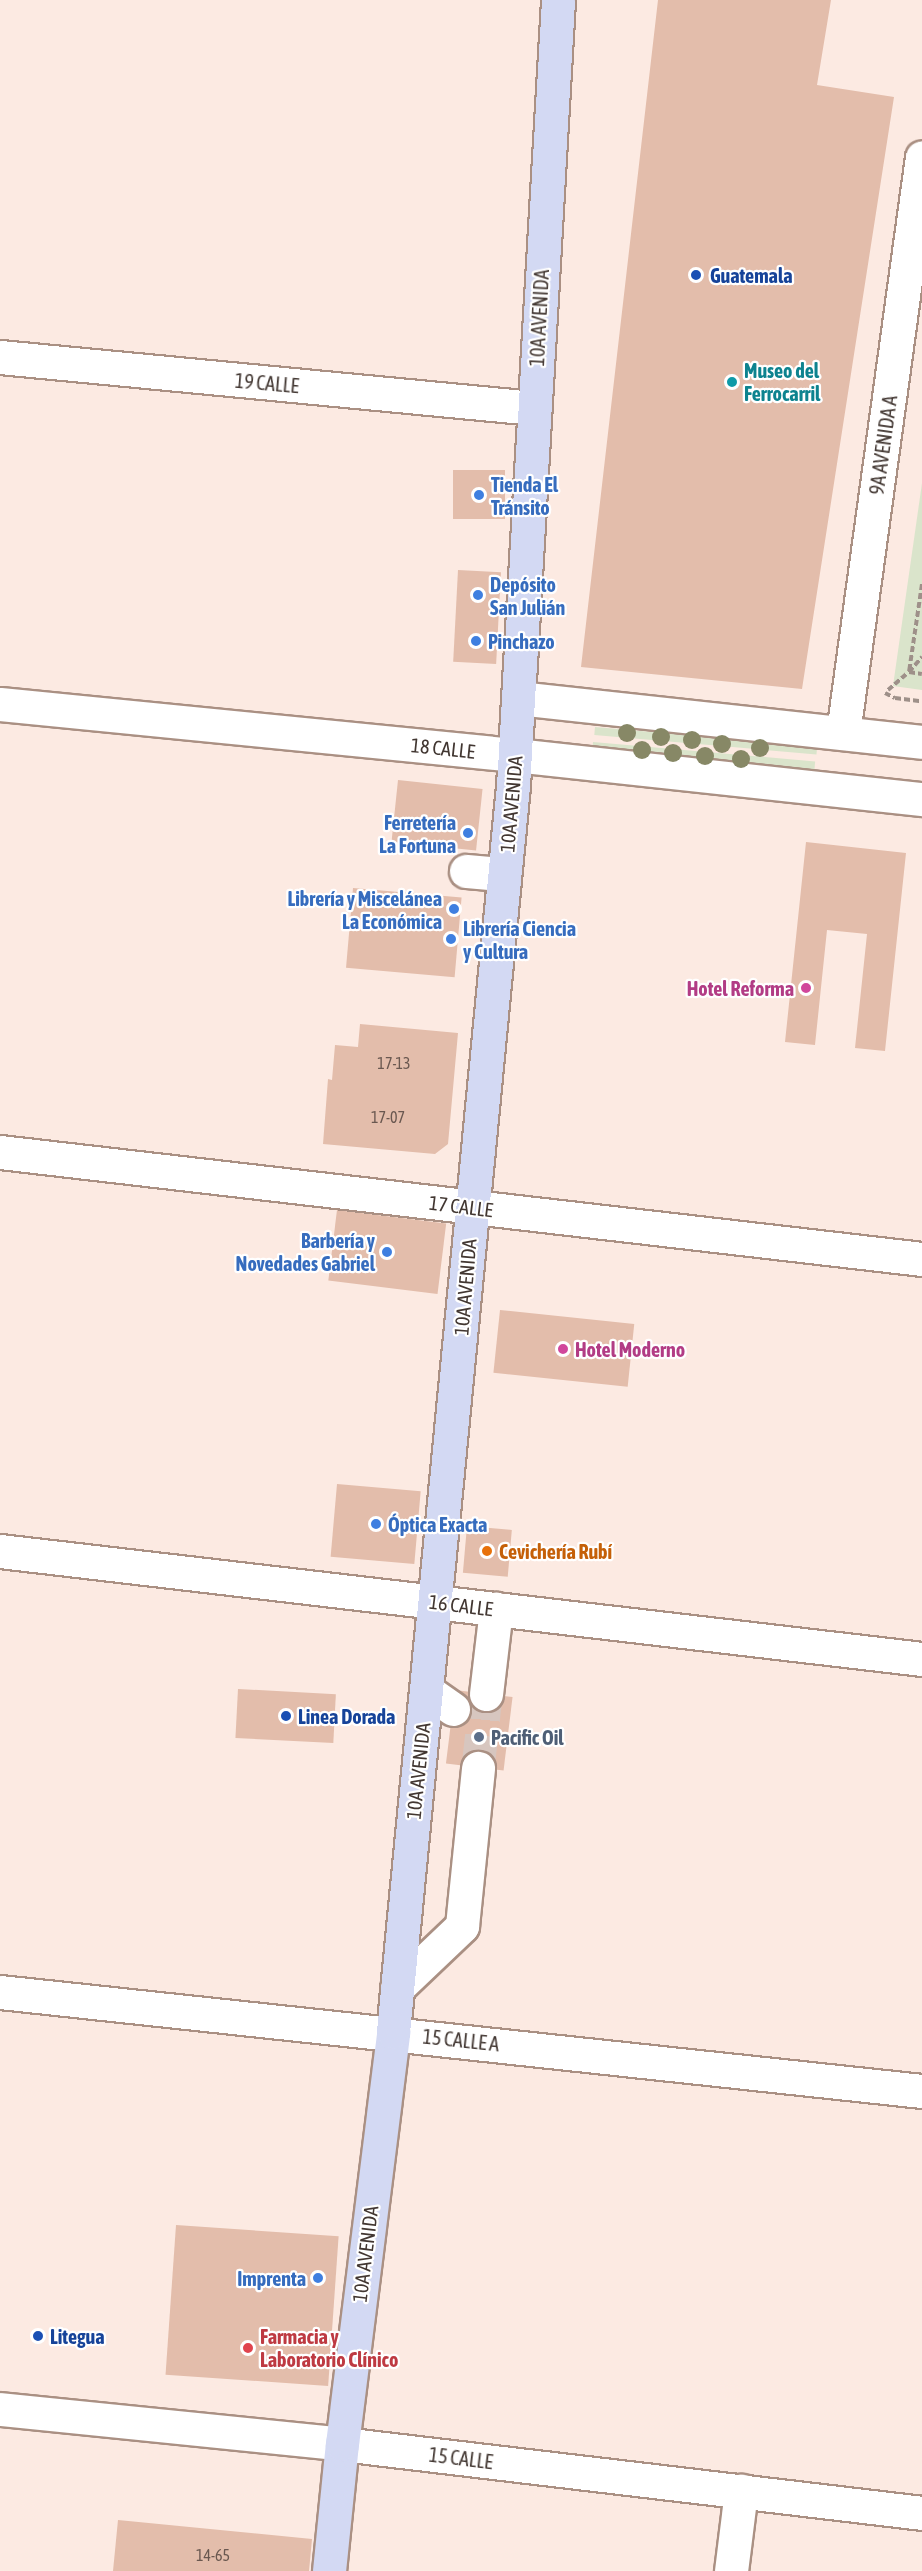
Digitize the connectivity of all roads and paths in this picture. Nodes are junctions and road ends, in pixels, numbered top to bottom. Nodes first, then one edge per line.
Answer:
1 (558, 0) edge
2 (922, 157) edge
3 (0, 357) edge
4 (534, 408) junction
5 (922, 584) edge
6 (922, 657) edge
7 (909, 672) junction
8 (922, 674) edge
9 (885, 693) dead end
10 (518, 698) junction
11 (0, 704) edge
12 (843, 733) junction
13 (922, 742) edge
14 (515, 755) junction
15 (922, 799) edge
16 (466, 871) dead end
17 (504, 874) junction
18 (0, 1152) edge
19 (472, 1207) junction
20 (922, 1259) edge
21 (0, 1551) edge
22 (435, 1602) junction
23 (496, 1610) junction
24 (922, 1659) edge
25 (426, 1690) junction
26 (486, 1694) tunnel mouth
27 (453, 1709) dead end
28 (478, 1768) tunnel mouth
29 (397, 1988) junction
30 (0, 1992) edge
31 (393, 2032) junction
32 (922, 2091) edge
33 (0, 2409) edge
34 (342, 2444) junction
35 (741, 2492) junction
36 (922, 2513) edge
37 (329, 2571) edge
38 (731, 2571) edge

1 - 4 main road, 10A AVENIDA
2 - 12 street, 9A AVENIDA A
3 - 4 street, 19 CALLE
4 - 10 main road, 10A AVENIDA
5 - 7 path
6 - 7 path
7 - 8 path
7 - 9 path
10 - 12 street
10 - 14 main road, 10A AVENIDA
11 - 14 street, 18 CALLE
12 - 13 street
14 - 15 street, 18 CALLE
14 - 17 main road, 10A AVENIDA
16 - 17 street
17 - 19 main road, 10A AVENIDA
18 - 19 street, 17 CALLE
19 - 20 street, 17 CALLE
19 - 22 main road, 10A AVENIDA
21 - 22 street, 16 CALLE
22 - 23 street, 16 CALLE
22 - 25 main road, 10A AVENIDA
23 - 24 street, 16 CALLE
23 - 26 street
25 - 27 street
25 - 29 main road, 10A AVENIDA
28 - 29 street
29 - 31 main road, 10A AVENIDA
30 - 31 street, 15 CALLE A
31 - 32 street, 15 CALLE A
31 - 34 main road, 10A AVENIDA
33 - 34 street, 15 CALLE
34 - 35 street, 15 CALLE
34 - 37 main road, 10A AVENIDA
35 - 36 street, 15 CALLE
35 - 38 street

